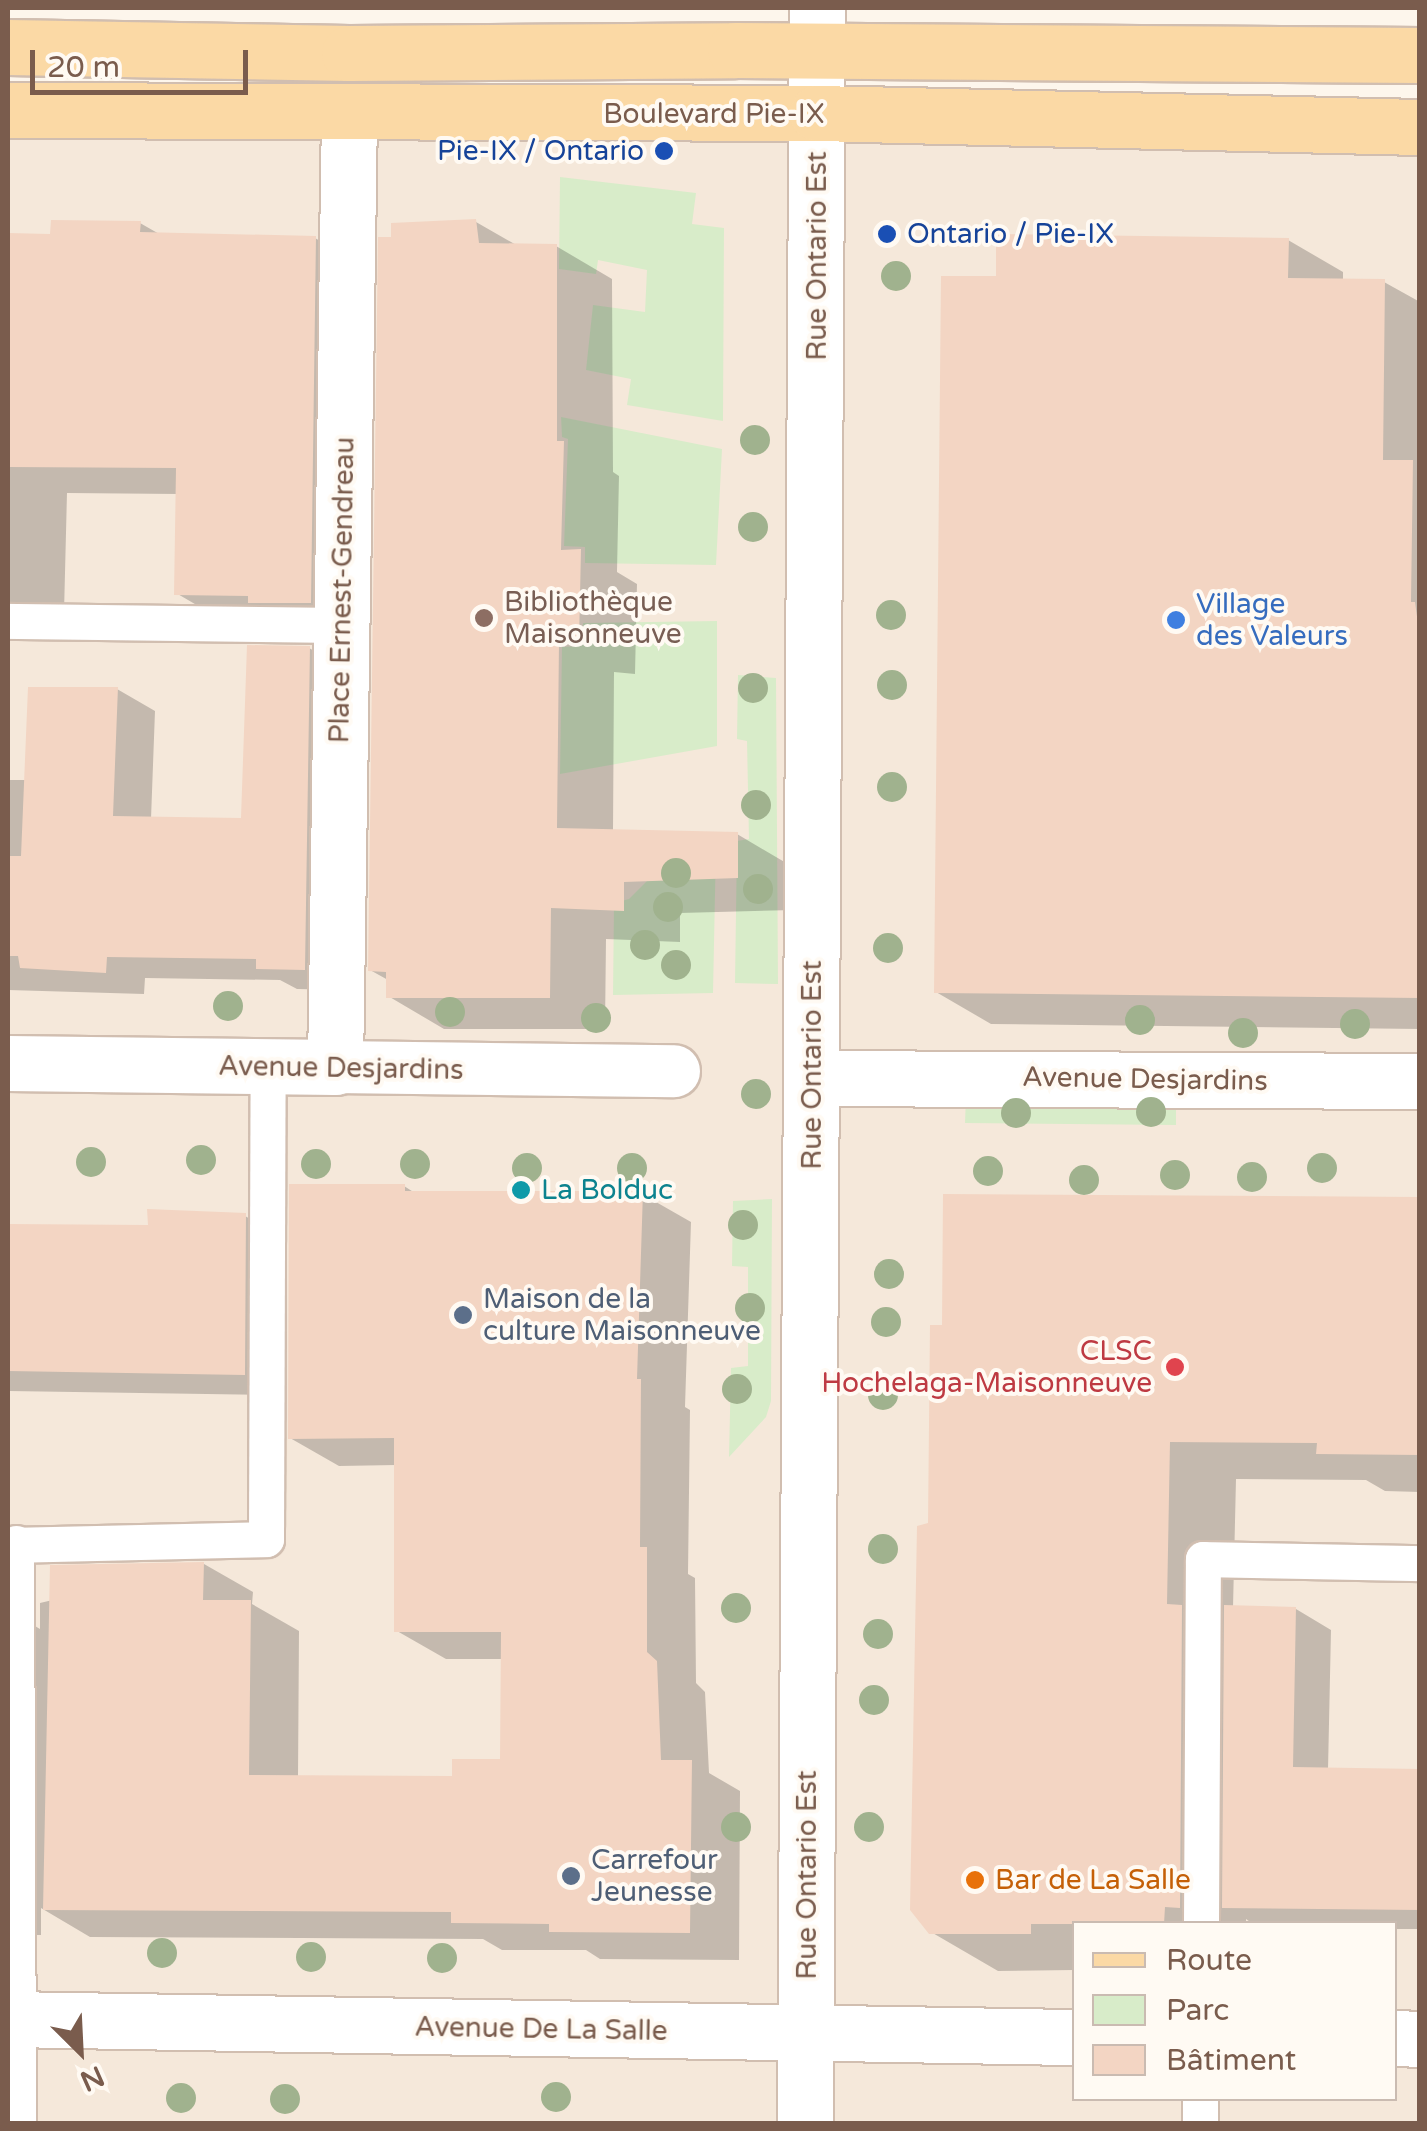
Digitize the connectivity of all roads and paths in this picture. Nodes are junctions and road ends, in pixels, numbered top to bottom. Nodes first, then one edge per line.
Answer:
1 (817, 29) edge
2 (8, 47) edge
3 (1420, 55) edge
4 (8, 110) edge
5 (349, 112) junction
6 (818, 113) junction
7 (1420, 127) edge
8 (8, 621) edge
9 (342, 625) junction
10 (8, 1063) edge
11 (268, 1067) junction
12 (335, 1068) junction
13 (674, 1070) dead end
14 (812, 1078) junction
15 (1420, 1081) edge
16 (12, 1544) edge
17 (1420, 1563) edge
18 (1201, 1921) edge
19 (13, 2019) edge
20 (806, 2034) junction
21 (1072, 2037) edge
22 (18, 2124) edge
23 (804, 2124) edge

1 - 2 main road
1 - 3 main road
1 - 6 street, Rue Ontario Est
4 - 5 main road, Boulevard Pie-IX
5 - 6 main road, Boulevard Pie-IX
5 - 9 street, Place Ernest-Gendreau
6 - 7 main road, Boulevard Pie-IX
6 - 14 street, Rue Ontario Est
8 - 9 lane
9 - 12 street, Place Ernest-Gendreau
10 - 11 street, Avenue Desjardins
11 - 12 street, Avenue Desjardins
11 - 16 lane
12 - 13 street, Avenue Desjardins
14 - 15 street, Avenue Desjardins
14 - 20 street, Rue Ontario Est
16 - 19 lane
17 - 18 lane
19 - 20 street, Avenue De La Salle
19 - 22 lane
20 - 21 street, Avenue De La Salle
20 - 23 street, Rue Ontario Est

